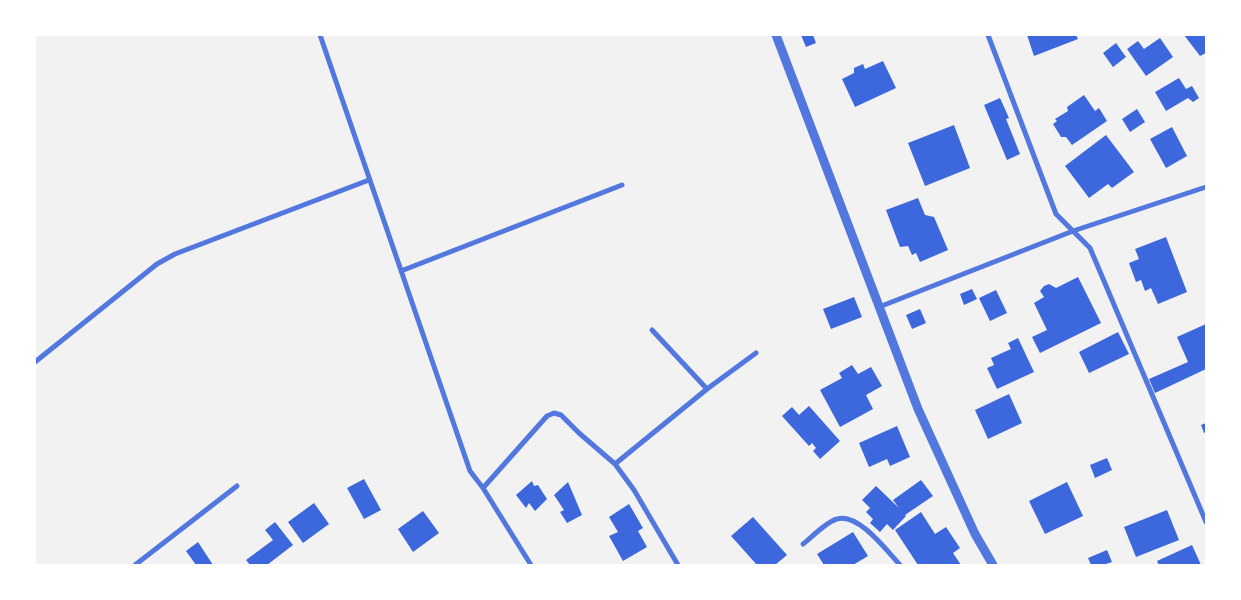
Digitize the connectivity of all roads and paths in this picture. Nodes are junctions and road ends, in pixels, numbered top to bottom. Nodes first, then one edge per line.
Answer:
1 (320, 35) edge
2 (776, 35) edge
3 (988, 35) edge
4 (369, 180) junction
5 (622, 185) dead end
6 (1206, 187) edge
7 (1073, 231) junction
8 (401, 270) junction
9 (879, 307) junction
10 (652, 330) dead end
11 (756, 353) dead end
12 (35, 362) edge
13 (707, 388) junction
14 (615, 464) junction
15 (237, 486) dead end
16 (483, 488) junction
17 (1206, 522) edge
18 (803, 544) dead end
19 (135, 565) edge
20 (530, 565) edge
21 (678, 565) edge
22 (900, 565) edge
23 (992, 565) edge

1 - 4 street
2 - 9 street
3 - 7 street
4 - 8 street
4 - 12 street
5 - 8 street
6 - 7 street
7 - 9 street
7 - 17 street
8 - 16 street
9 - 23 street
10 - 13 street
11 - 13 street
13 - 14 street
14 - 16 street
14 - 21 street
15 - 19 street
16 - 20 street
18 - 22 street

